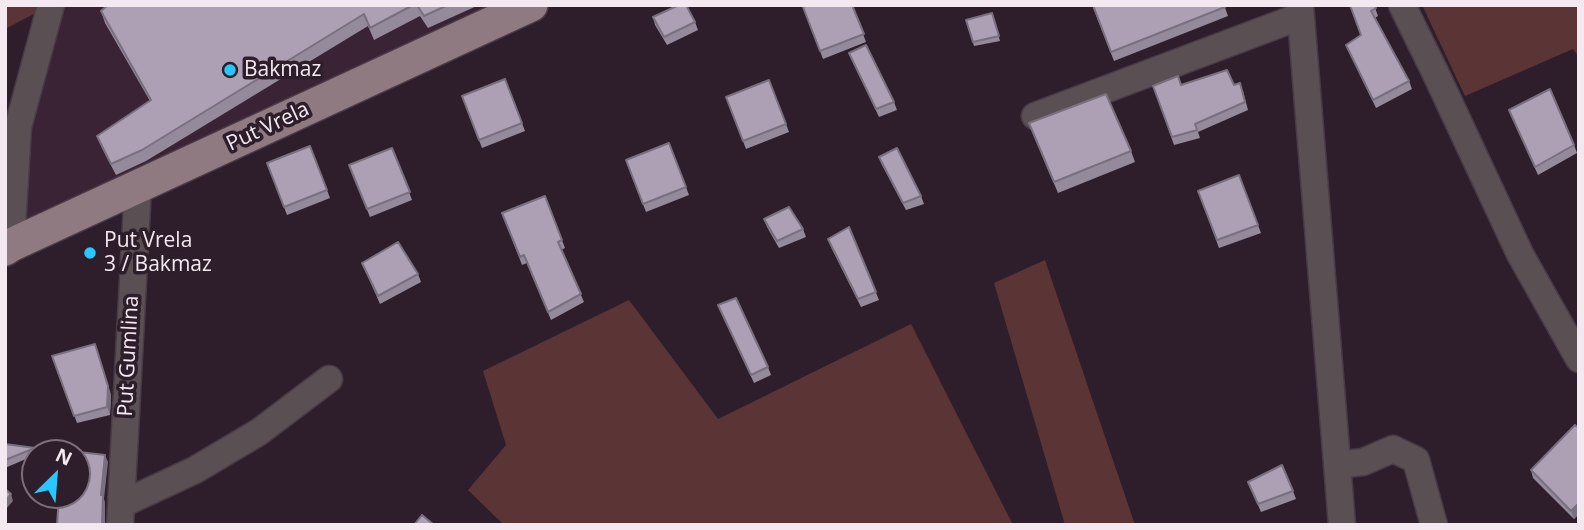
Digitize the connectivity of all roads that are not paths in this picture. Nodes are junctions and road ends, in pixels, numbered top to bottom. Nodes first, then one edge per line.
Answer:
1 (51, 5) edge
2 (531, 5) edge
3 (1402, 5) edge
4 (1300, 11) edge
5 (1035, 116) dead end
6 (138, 187) junction
7 (8, 247) edge
8 (1579, 359) edge
9 (329, 379) dead end
10 (1337, 465) junction
11 (121, 514) edge
12 (1342, 525) edge
13 (1434, 525) edge

1 - 7 street
2 - 6 main road, Put Vrela
3 - 8 street
4 - 5 street
4 - 10 street
6 - 7 main road, Put Vrela
6 - 11 street, Put Gumlina
9 - 11 street
10 - 12 street
10 - 13 street

